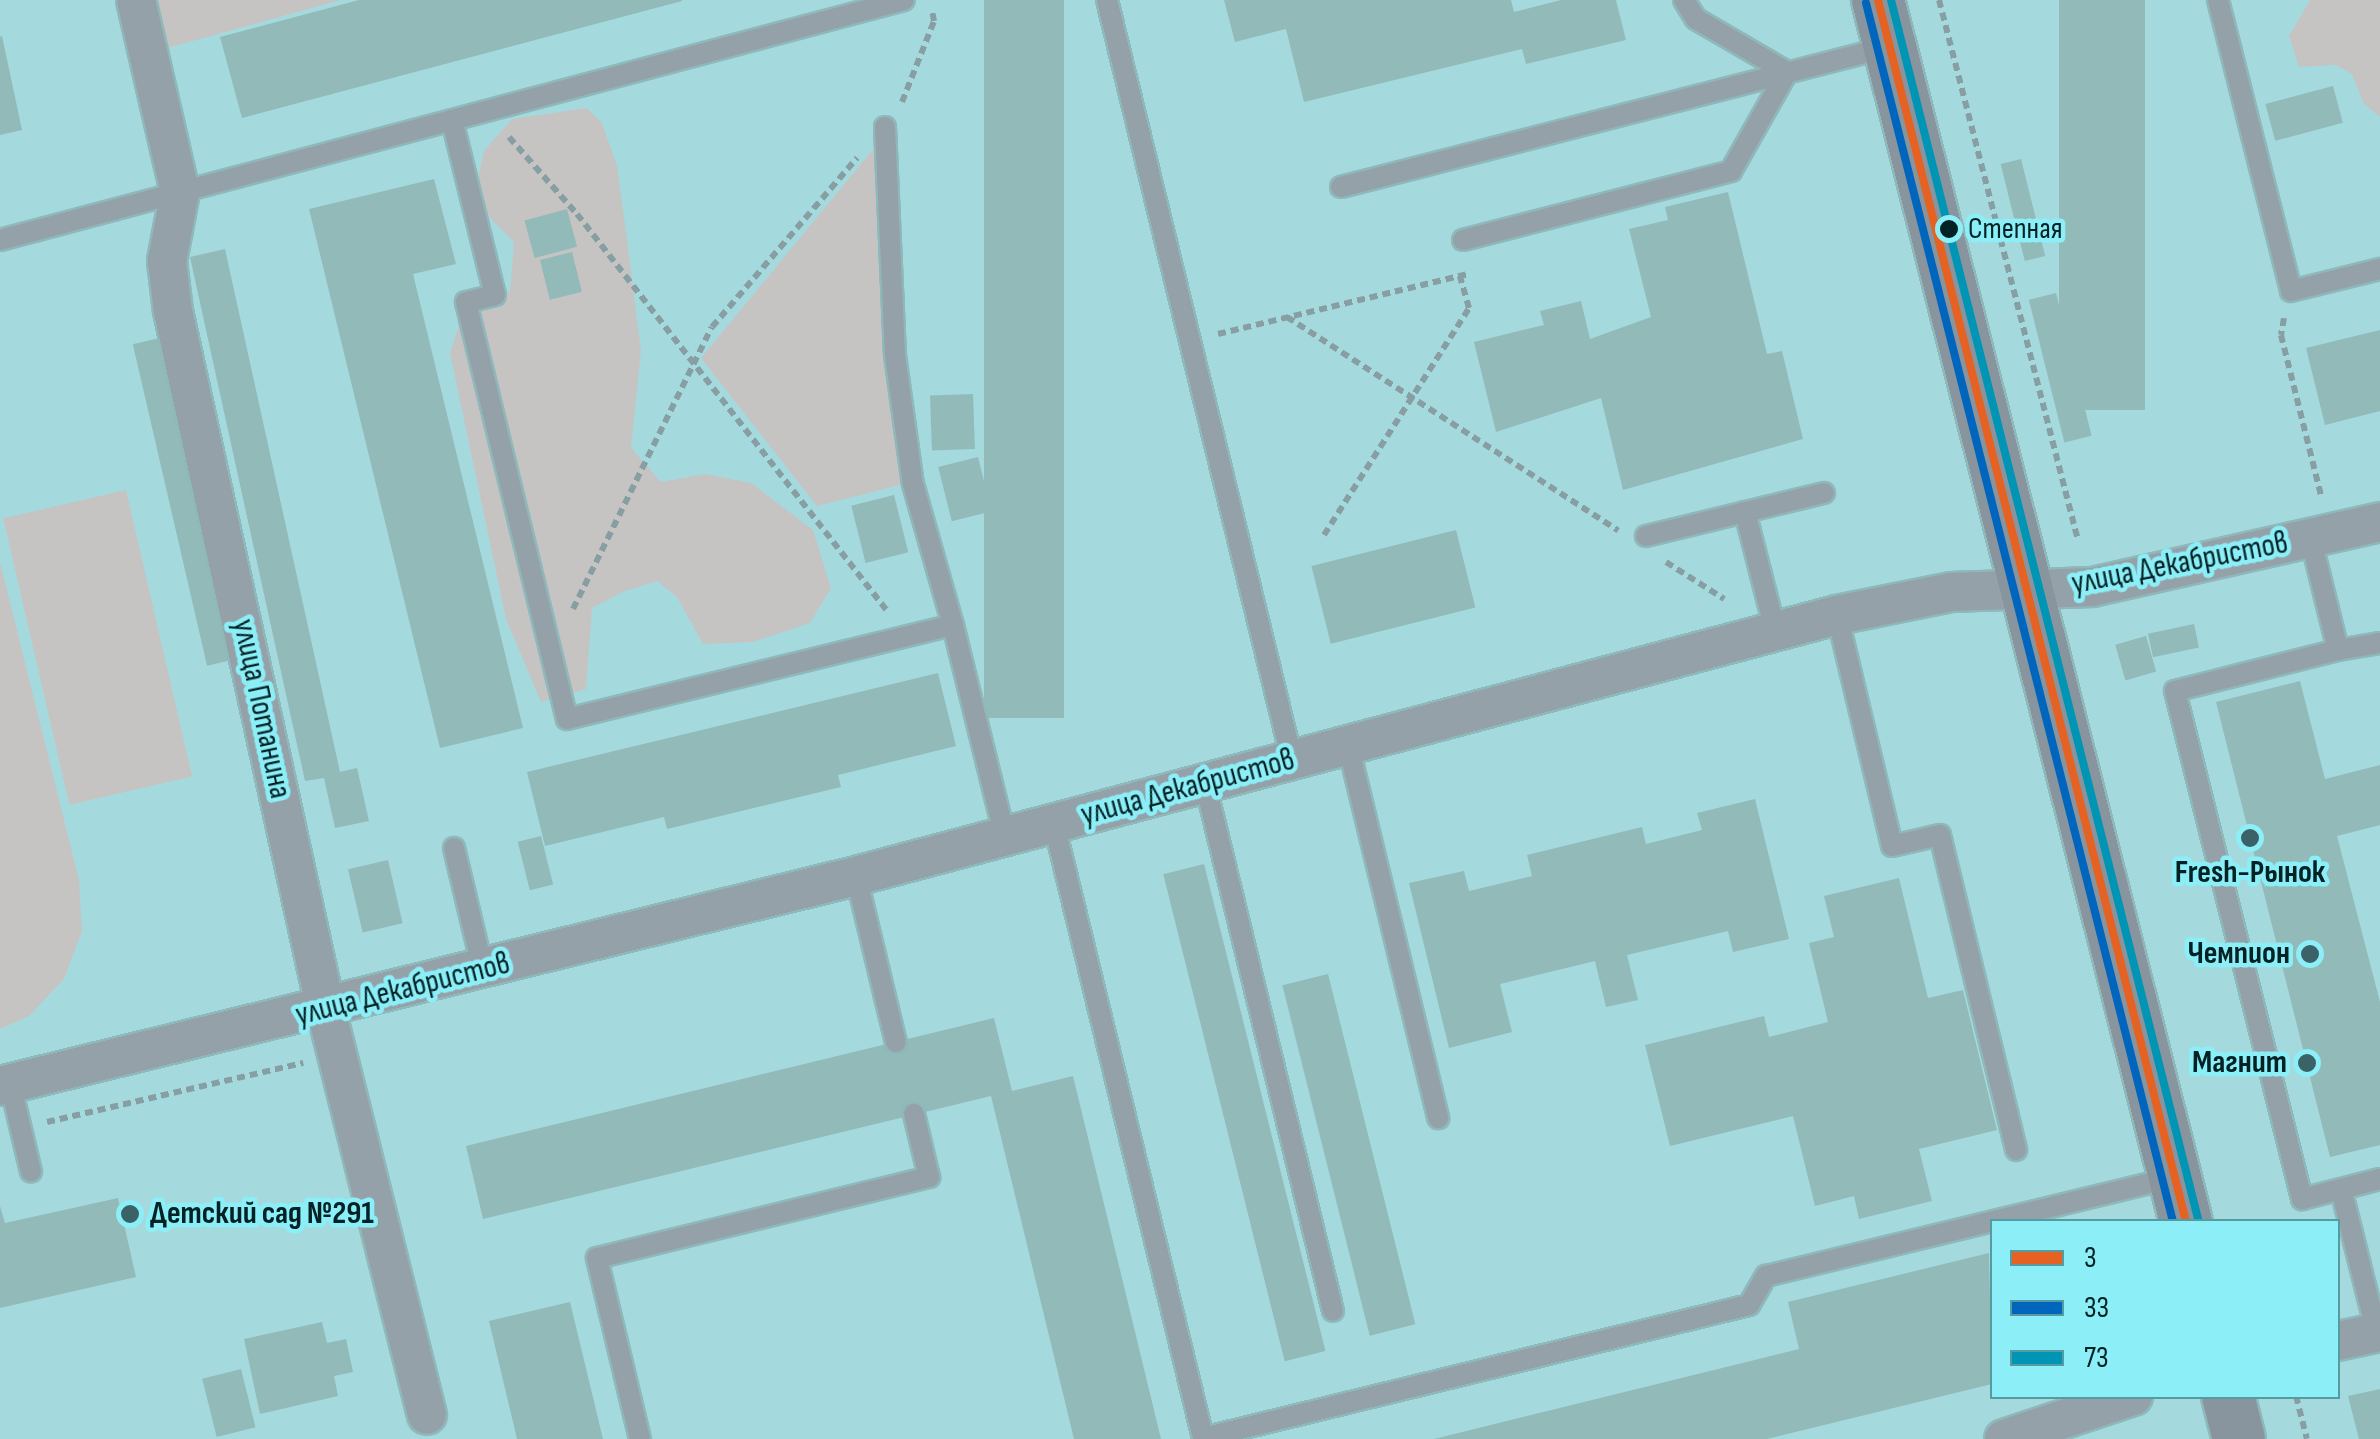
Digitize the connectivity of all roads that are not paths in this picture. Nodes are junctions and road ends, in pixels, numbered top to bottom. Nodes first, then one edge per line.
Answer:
1 (136, 0) edge
2 (904, 0) edge
3 (1108, 0) edge
4 (1684, 0) edge
5 (2218, 0) edge
6 (1884, 23) edge
7 (1786, 72) junction
8 (452, 120) junction
9 (885, 127) road end
10 (1341, 188) dead end
11 (180, 192) junction
12 (0, 240) edge
13 (1463, 240) dead end
14 (2380, 268) edge
15 (1824, 493) dead end
16 (1745, 512) junction
17 (2380, 522) edge
18 (2321, 538) junction
19 (1649, 544) road end
20 (2029, 588) junction
21 (1837, 615) junction
22 (953, 625) junction
23 (1775, 630) junction
24 (2380, 643) edge
25 (2338, 650) junction
26 (1348, 745) junction
27 (1292, 760) junction
28 (1205, 783) junction
29 (1054, 824) junction
30 (1004, 837) junction
31 (454, 848) dead end
32 (856, 876) junction
33 (484, 970) junction
34 (326, 1010) junction
35 (896, 1042) dead end
36 (5, 1084) edge
37 (914, 1114) dead end
38 (1438, 1118) dead end
39 (2016, 1150) dead end
40 (31, 1172) dead end
41 (2380, 1179) edge
42 (2341, 1189) junction
43 (2181, 1199) edge
44 (2073, 1219) edge
45 (1990, 1234) edge
46 (1333, 1311) dead end
47 (2378, 1333) edge
48 (2340, 1341) edge
49 (2124, 1399) edge
50 (2229, 1399) edge
51 (427, 1415) dead end
52 (640, 1439) edge
53 (2004, 1439) edge
54 (2239, 1439) edge

1 - 11 street, улица Потанина
2 - 8 lane
3 - 27 lane
4 - 7 lane
5 - 14 lane
6 - 7 lane
6 - 20 main road
7 - 10 lane
7 - 13 lane
8 - 11 lane
8 - 22 lane
9 - 22 lane
11 - 12 lane
11 - 34 street, улица Потанина
15 - 16 lane
16 - 19 lane
16 - 23 lane
17 - 18 street, улица Декабристов
18 - 20 street, улица Декабристов
18 - 25 lane
20 - 21 street, улица Декабристов
20 - 43 main road
21 - 23 street, улица Декабристов
21 - 39 lane
22 - 30 lane
23 - 26 street, улица Декабристов
24 - 25 lane
25 - 42 lane
26 - 27 street, улица Декабристов
26 - 38 lane
27 - 28 street, улица Декабристов
28 - 29 street, улица Декабристов
28 - 46 lane
29 - 30 street, улица Декабристов
29 - 45 lane
30 - 32 street, улица Декабристов
31 - 33 lane
32 - 33 street, улица Декабристов
32 - 35 lane
33 - 34 street, улица Декабристов
34 - 36 street, улица Декабристов
34 - 51 street, улица Потанина
36 - 40 lane
37 - 52 lane
41 - 42 lane
42 - 47 lane
43 - 44 lane
47 - 48 street
49 - 53 street
50 - 54 main road

